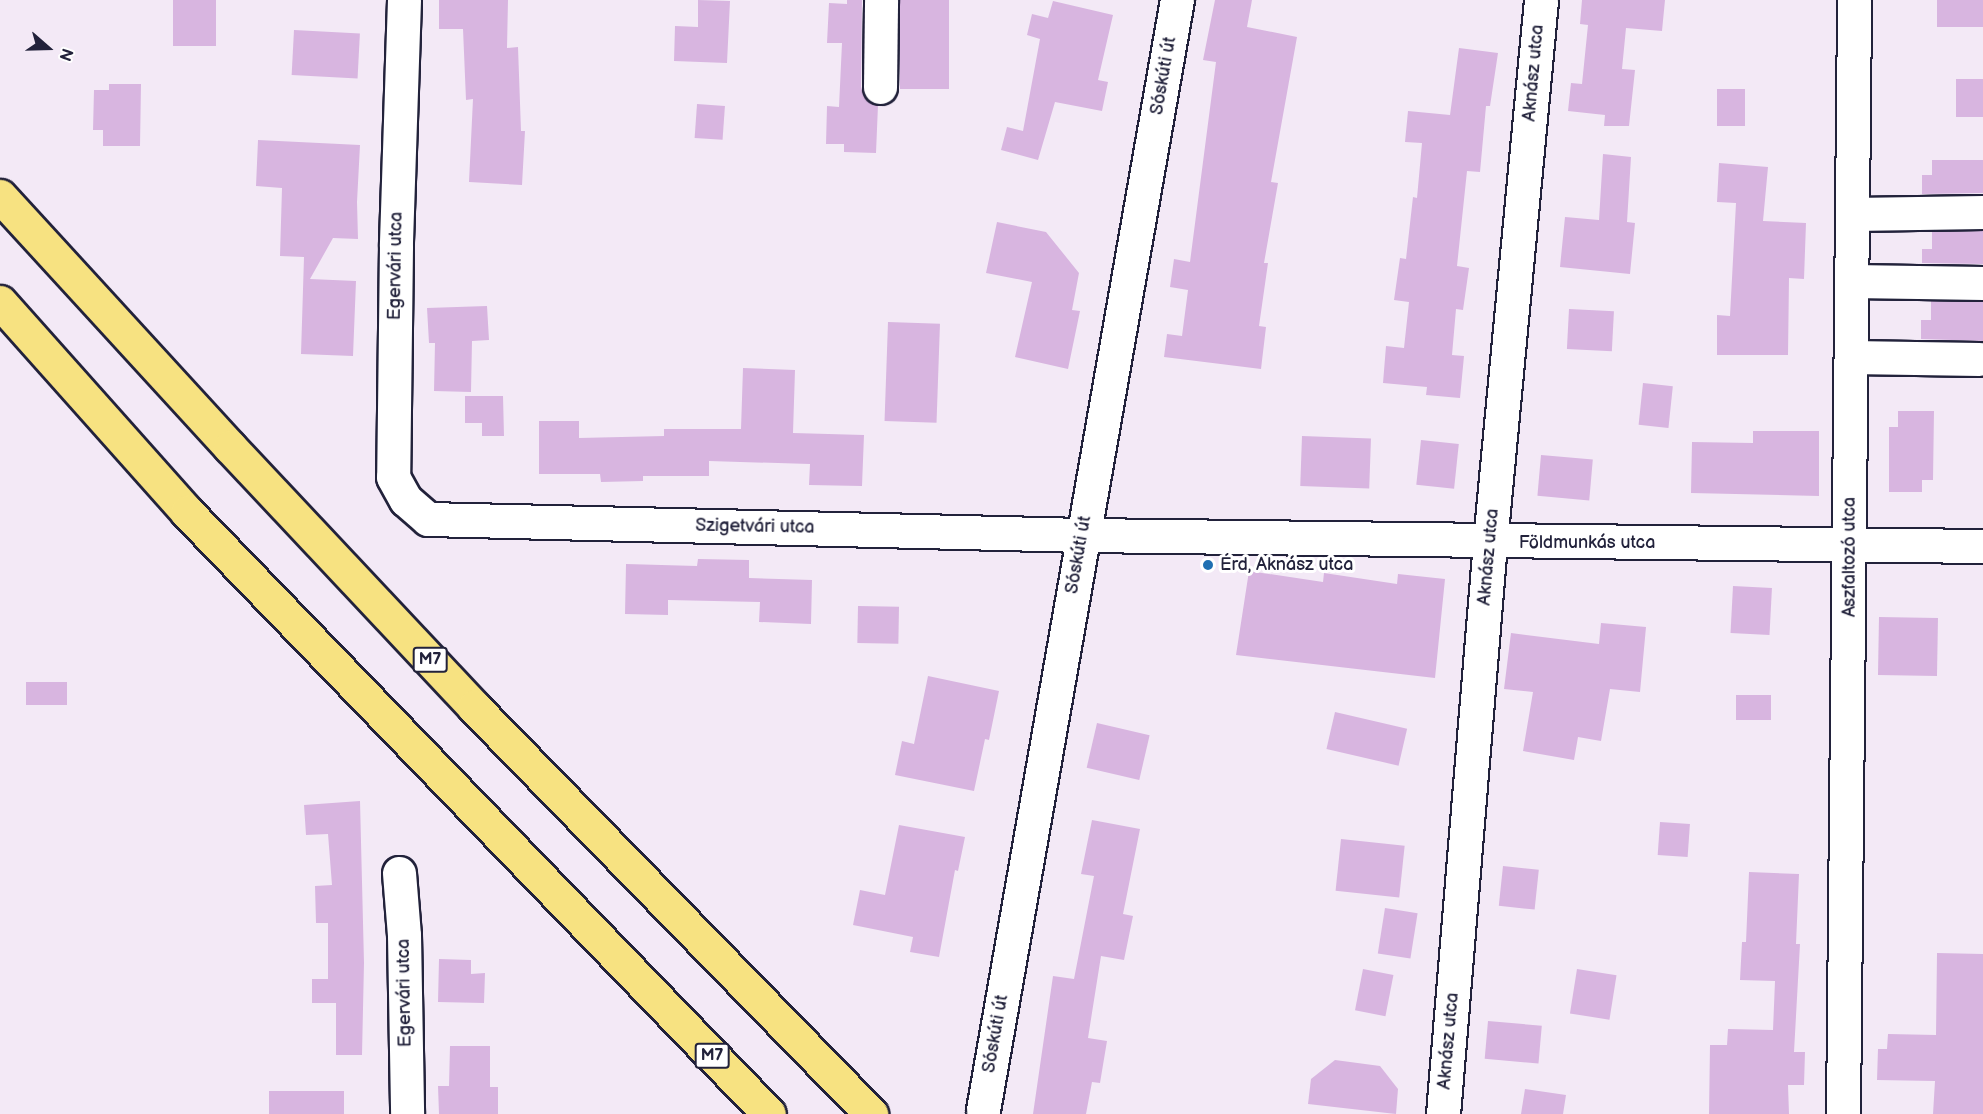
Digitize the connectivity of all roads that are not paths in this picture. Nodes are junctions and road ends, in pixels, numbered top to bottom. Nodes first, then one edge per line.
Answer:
1 (404, 0) edge
2 (881, 0) edge
3 (1177, 0) edge
4 (1541, 0) edge
5 (1854, 0) edge
6 (879, 87) dead end
7 (0, 196) edge
8 (1983, 212) edge
9 (1853, 214) junction
10 (1852, 281) junction
11 (1983, 283) edge
12 (0, 302) edge
13 (1851, 357) junction
14 (1979, 359) dead end
15 (428, 519) joint
16 (1083, 535) junction
17 (1490, 542) junction
18 (1850, 544) junction
19 (1983, 546) edge
20 (399, 873) dead end
21 (983, 1110) dead end
22 (407, 1114) edge
23 (769, 1114) edge
24 (871, 1114) edge
25 (1443, 1114) edge
26 (1843, 1114) edge

1 - 15 street, Egervári utca
2 - 6 street
3 - 16 street, Sóskúti út
4 - 17 street, Aknász utca
5 - 9 street, Aszfaltozó utca
7 - 24 highway, M7
8 - 9 street
9 - 10 street, Aszfaltozó utca
10 - 11 street
10 - 13 street, Aszfaltozó utca
12 - 23 highway, M7
13 - 14 street
13 - 18 street, Aszfaltozó utca
15 - 16 street, Szigetvári utca
16 - 17 street, Földmunkás utca
16 - 21 street, Sóskúti út
17 - 18 street, Földmunkás utca
17 - 25 street, Aknász utca
18 - 19 street, Földmunkás utca
18 - 26 street, Aszfaltozó utca
20 - 22 street, Egervári utca

